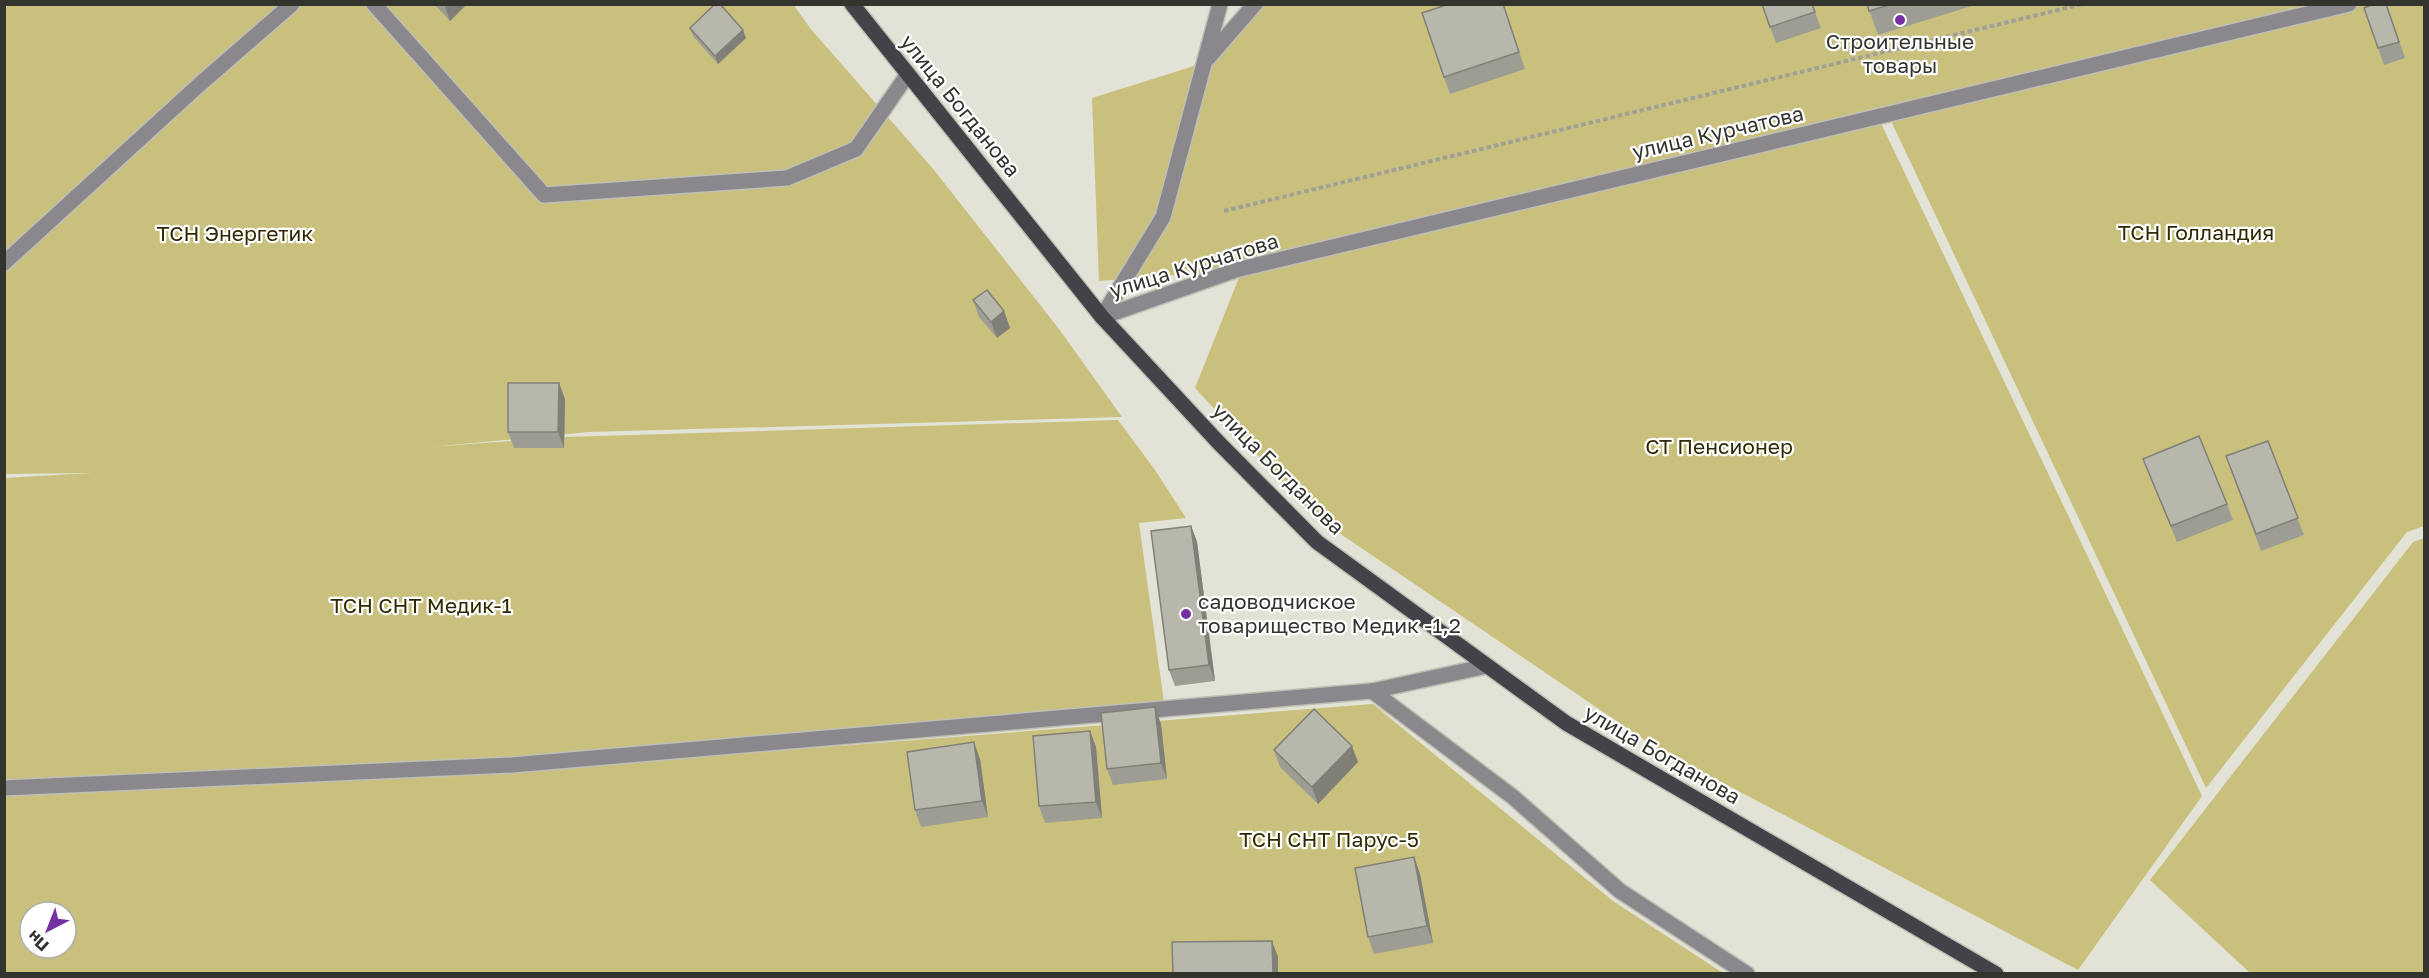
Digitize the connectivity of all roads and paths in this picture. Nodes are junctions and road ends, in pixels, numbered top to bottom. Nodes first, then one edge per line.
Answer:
1 (292, 4) edge
2 (374, 4) edge
3 (852, 4) edge
4 (1220, 4) edge
5 (1255, 4) edge
6 (2083, 4) edge
7 (2349, 4) edge
8 (1206, 61) junction
9 (908, 74) junction
10 (1224, 211) dead end
11 (4, 263) edge
12 (1102, 317) junction
13 (1487, 666) junction
14 (1372, 691) junction
15 (4, 788) edge
16 (1747, 974) edge
17 (1996, 974) edge

1 - 11 street
2 - 9 street
3 - 9 main road, улица Богданова
4 - 8 street
5 - 8 street
6 - 10 path
7 - 12 street, улица Курчатова
8 - 12 street
9 - 12 main road, улица Богданова
12 - 13 main road, улица Богданова
13 - 14 street
13 - 17 main road, улица Богданова
14 - 15 street
14 - 16 street

